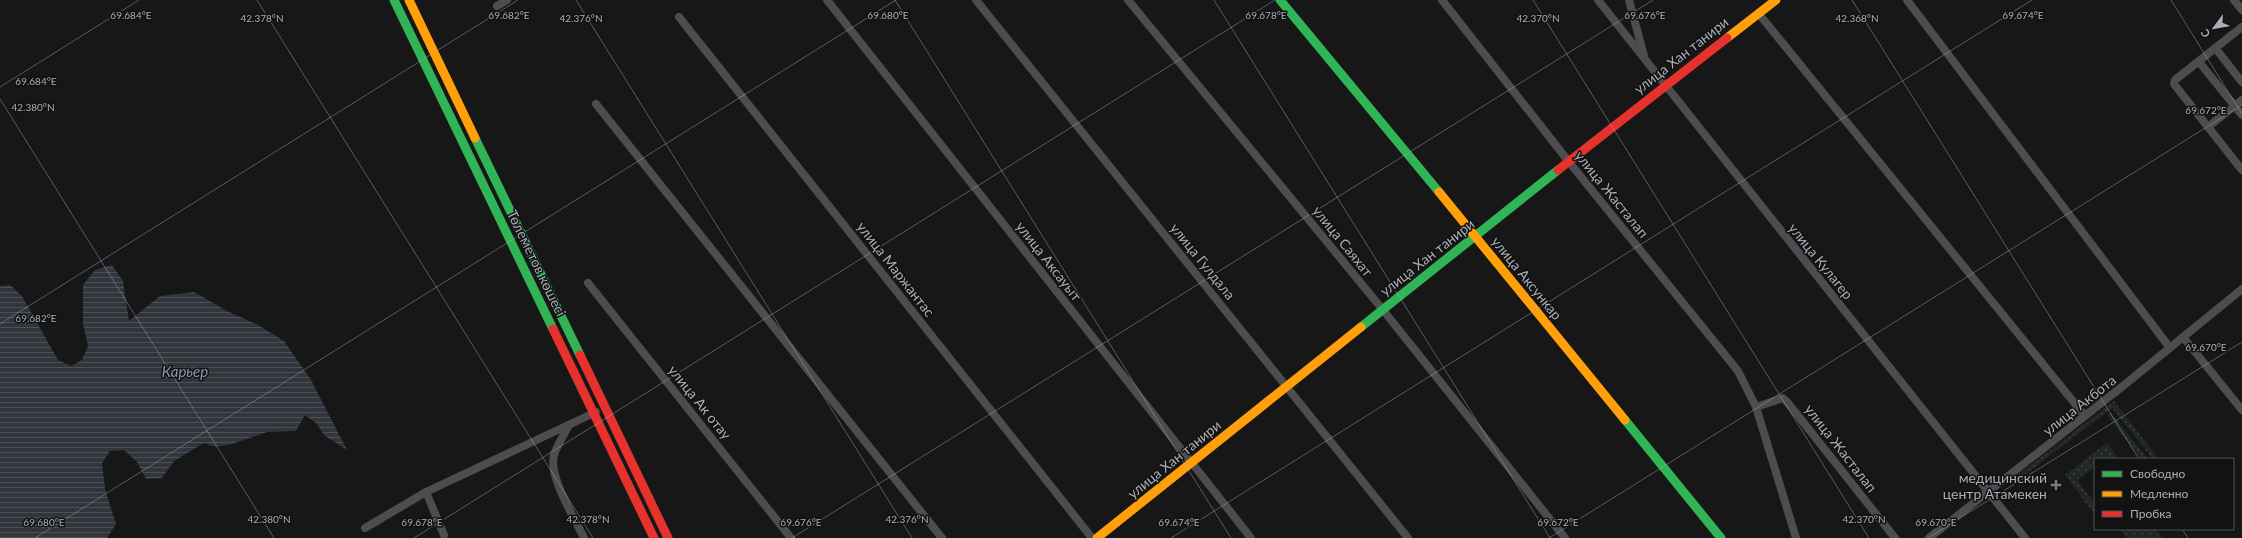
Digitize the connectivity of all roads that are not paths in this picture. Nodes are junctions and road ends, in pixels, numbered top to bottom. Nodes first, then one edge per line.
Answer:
1 (394, 0) edge
2 (409, 0) edge
3 (507, 0) edge
4 (827, 0) edge
5 (976, 0) edge
6 (1128, 0) edge
7 (1280, 0) edge
8 (1442, 0) edge
9 (1598, 0) edge
10 (1629, 0) edge
11 (1776, 0) edge
12 (1908, 0) edge
13 (2234, 0) edge
14 (497, 6) dead end
15 (2242, 10) edge
16 (1759, 14) junction
17 (678, 16) dead end
18 (2242, 27) edge
19 (2216, 49) junction
20 (1645, 58) junction
21 (2199, 62) junction
22 (2242, 82) edge
23 (1664, 85) junction
24 (2242, 100) edge
25 (596, 104) dead end
26 (2235, 106) junction
27 (2242, 115) edge
28 (2208, 127) junction
29 (1569, 162) junction
30 (2242, 170) edge
31 (1476, 236) junction
32 (588, 283) dead end
33 (2242, 289) edge
34 (1383, 310) junction
35 (2183, 337) junction
36 (2170, 348) junction
37 (1286, 386) junction
38 (606, 407) junction
39 (1756, 407) junction
40 (2242, 410) edge
41 (594, 413) junction
42 (2085, 416) junction
43 (569, 425) junction
44 (1191, 463) junction
45 (426, 492) junction
46 (1989, 492) junction
47 (365, 528) dead end
48 (444, 535) dead end
49 (584, 538) edge
50 (654, 538) edge
51 (668, 538) edge
52 (791, 538) edge
53 (942, 538) edge
54 (1092, 538) edge
55 (1097, 538) edge
56 (1251, 538) edge
57 (1408, 538) edge
58 (1565, 538) edge
59 (1721, 538) edge
60 (1796, 538) edge
61 (1896, 538) edge
62 (1929, 538) edge
63 (2026, 538) edge

1 - 41 street, Төлеметов көшесі
2 - 38 street, Төлеметов көшесі
3 - 14 street
4 - 44 street, улица Аксауыт
5 - 37 street, улица Гулдала
6 - 34 street, улица Саяхат
7 - 31 street, улица Аксункар
8 - 29 street, улица Жасталап
9 - 20 street, улица Кулагер
10 - 20 street
11 - 16 street, улица Хан танири
12 - 36 street
13 - 15 street
16 - 23 street, улица Хан танири
16 - 42 street
17 - 54 street, улица Маржантас
18 - 19 street
19 - 21 street
19 - 22 street
20 - 23 street, улица Кулагер
21 - 26 street
21 - 28 street
23 - 29 street, улица Хан танири
23 - 46 street, улица Кулагер
24 - 26 street
25 - 53 street
26 - 27 street
26 - 28 street
28 - 30 street
29 - 31 street, улица Хан танири
29 - 39 street, улица Жасталап
31 - 34 street, улица Хан танири
31 - 59 street, улица Аксункар
32 - 52 street, улица Ак отау
33 - 35 street, улица Акбота
34 - 37 street, улица Хан танири
34 - 58 street, улица Саяхат
35 - 36 street, улица Акбота
35 - 40 street
36 - 42 street, улица Акбота
37 - 44 street, улица Хан танири
37 - 57 street, улица Гулдала
38 - 41 street
38 - 51 street, Төлеметов көшесі
39 - 60 street, улица Жасталап
39 - 61 street, улица Жасталап
41 - 43 street
41 - 50 street, Төлеметов көшесі
42 - 46 street, улица Акбота
43 - 45 street
43 - 49 street
44 - 55 street, улица Хан танири
44 - 56 street, улица Аксауыт
45 - 47 street
45 - 48 street
46 - 62 street, улица Акбота
46 - 63 street, улица Кулагер

